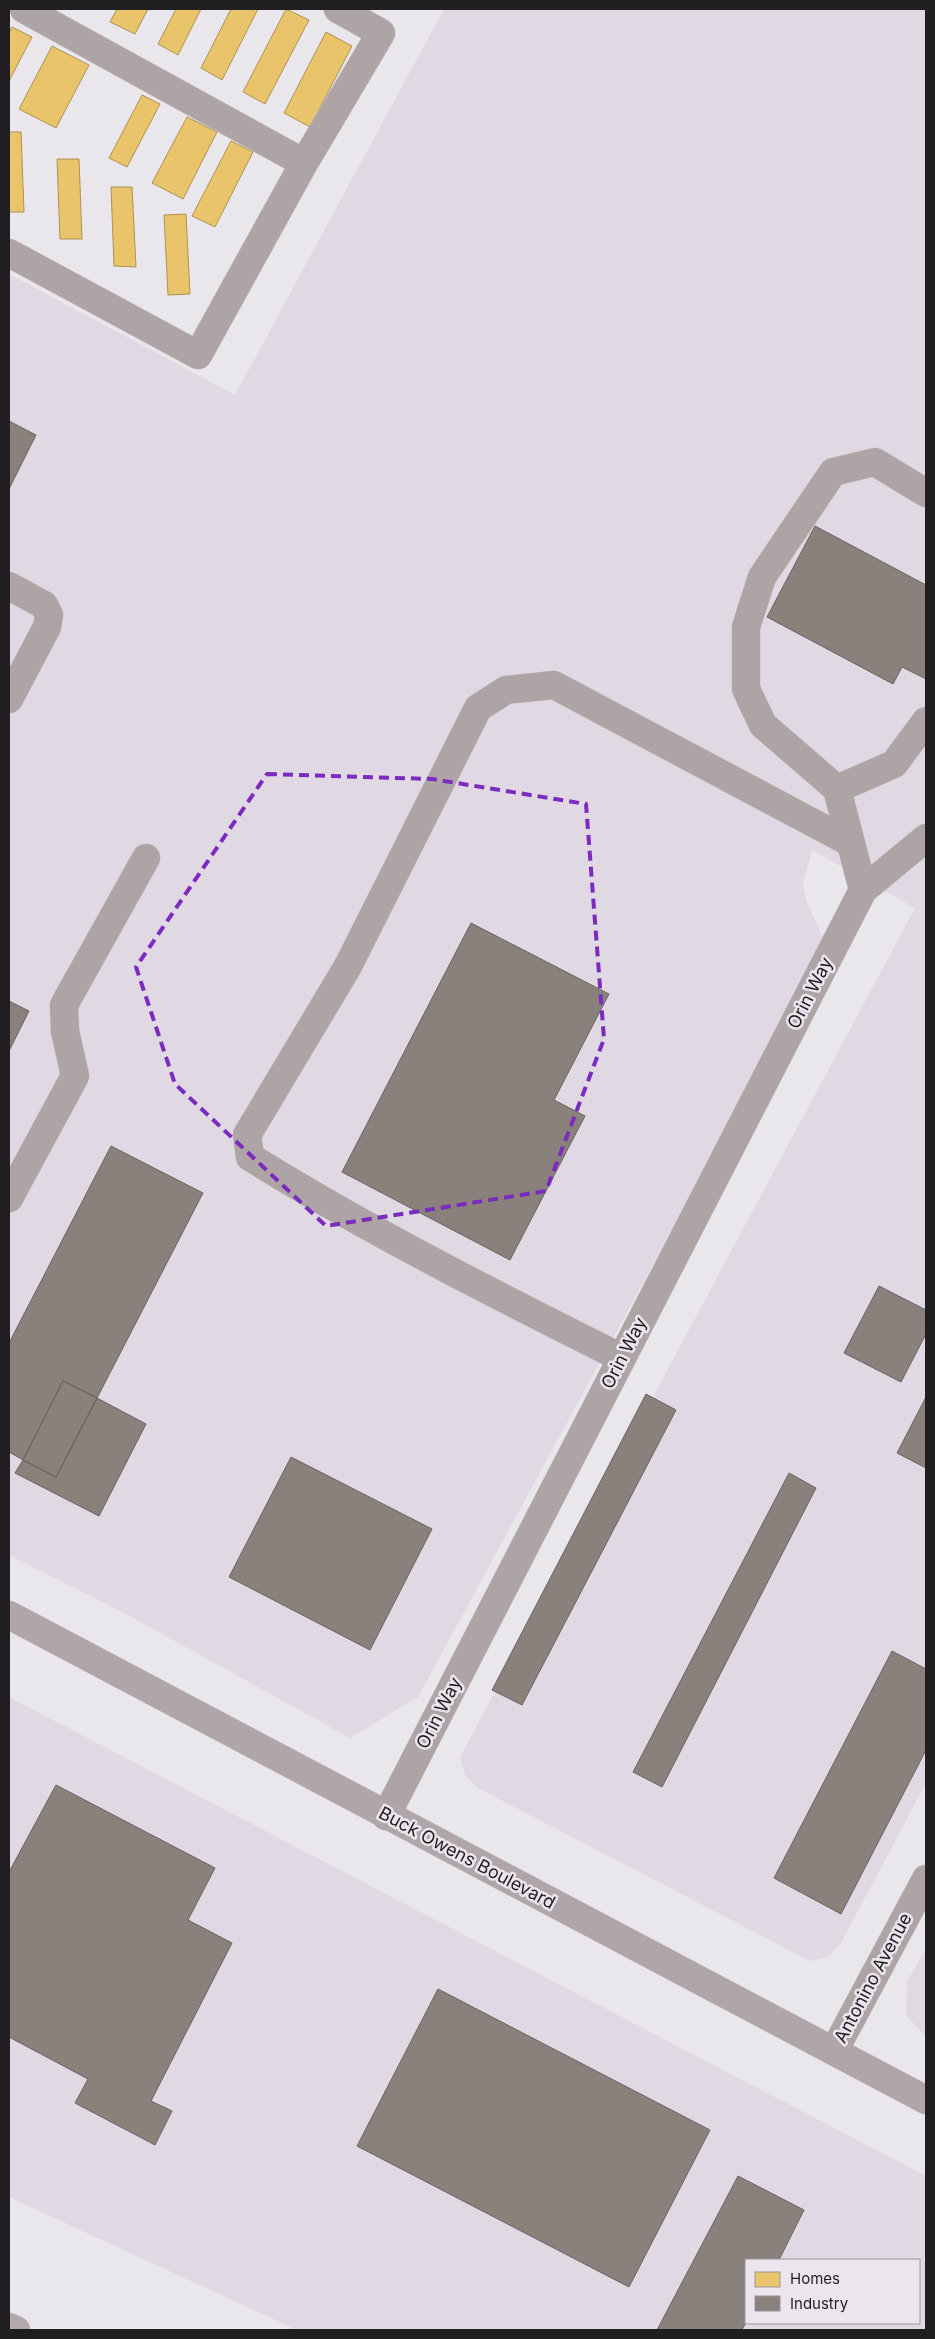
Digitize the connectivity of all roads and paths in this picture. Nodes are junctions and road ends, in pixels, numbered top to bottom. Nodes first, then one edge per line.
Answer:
1 (24, 9) edge
2 (338, 9) edge
3 (304, 163) junction
4 (9, 253) edge
5 (926, 493) edge
6 (9, 586) edge
7 (9, 699) edge
8 (926, 720) edge
9 (838, 789) junction
10 (926, 838) edge
11 (851, 843) junction
12 (146, 858) dead end
13 (863, 890) junction
14 (9, 1198) edge
15 (622, 1358) junction
16 (9, 1615) edge
17 (386, 1816) junction
18 (926, 1879) edge
19 (834, 2050) junction
20 (926, 2100) edge
21 (9, 2327) edge
22 (16, 2330) edge

1 - 3 street
2 - 3 street
3 - 4 street
5 - 9 street
6 - 7 street
8 - 9 street
9 - 11 street
10 - 13 street
11 - 13 street
11 - 15 street
12 - 14 street
13 - 15 street, Orin Way
15 - 17 street, Orin Way
16 - 17 main road, Buck Owens Boulevard
17 - 19 main road, Buck Owens Boulevard
18 - 19 street, Antonino Avenue
19 - 20 main road, Buck Owens Boulevard
21 - 22 highway

